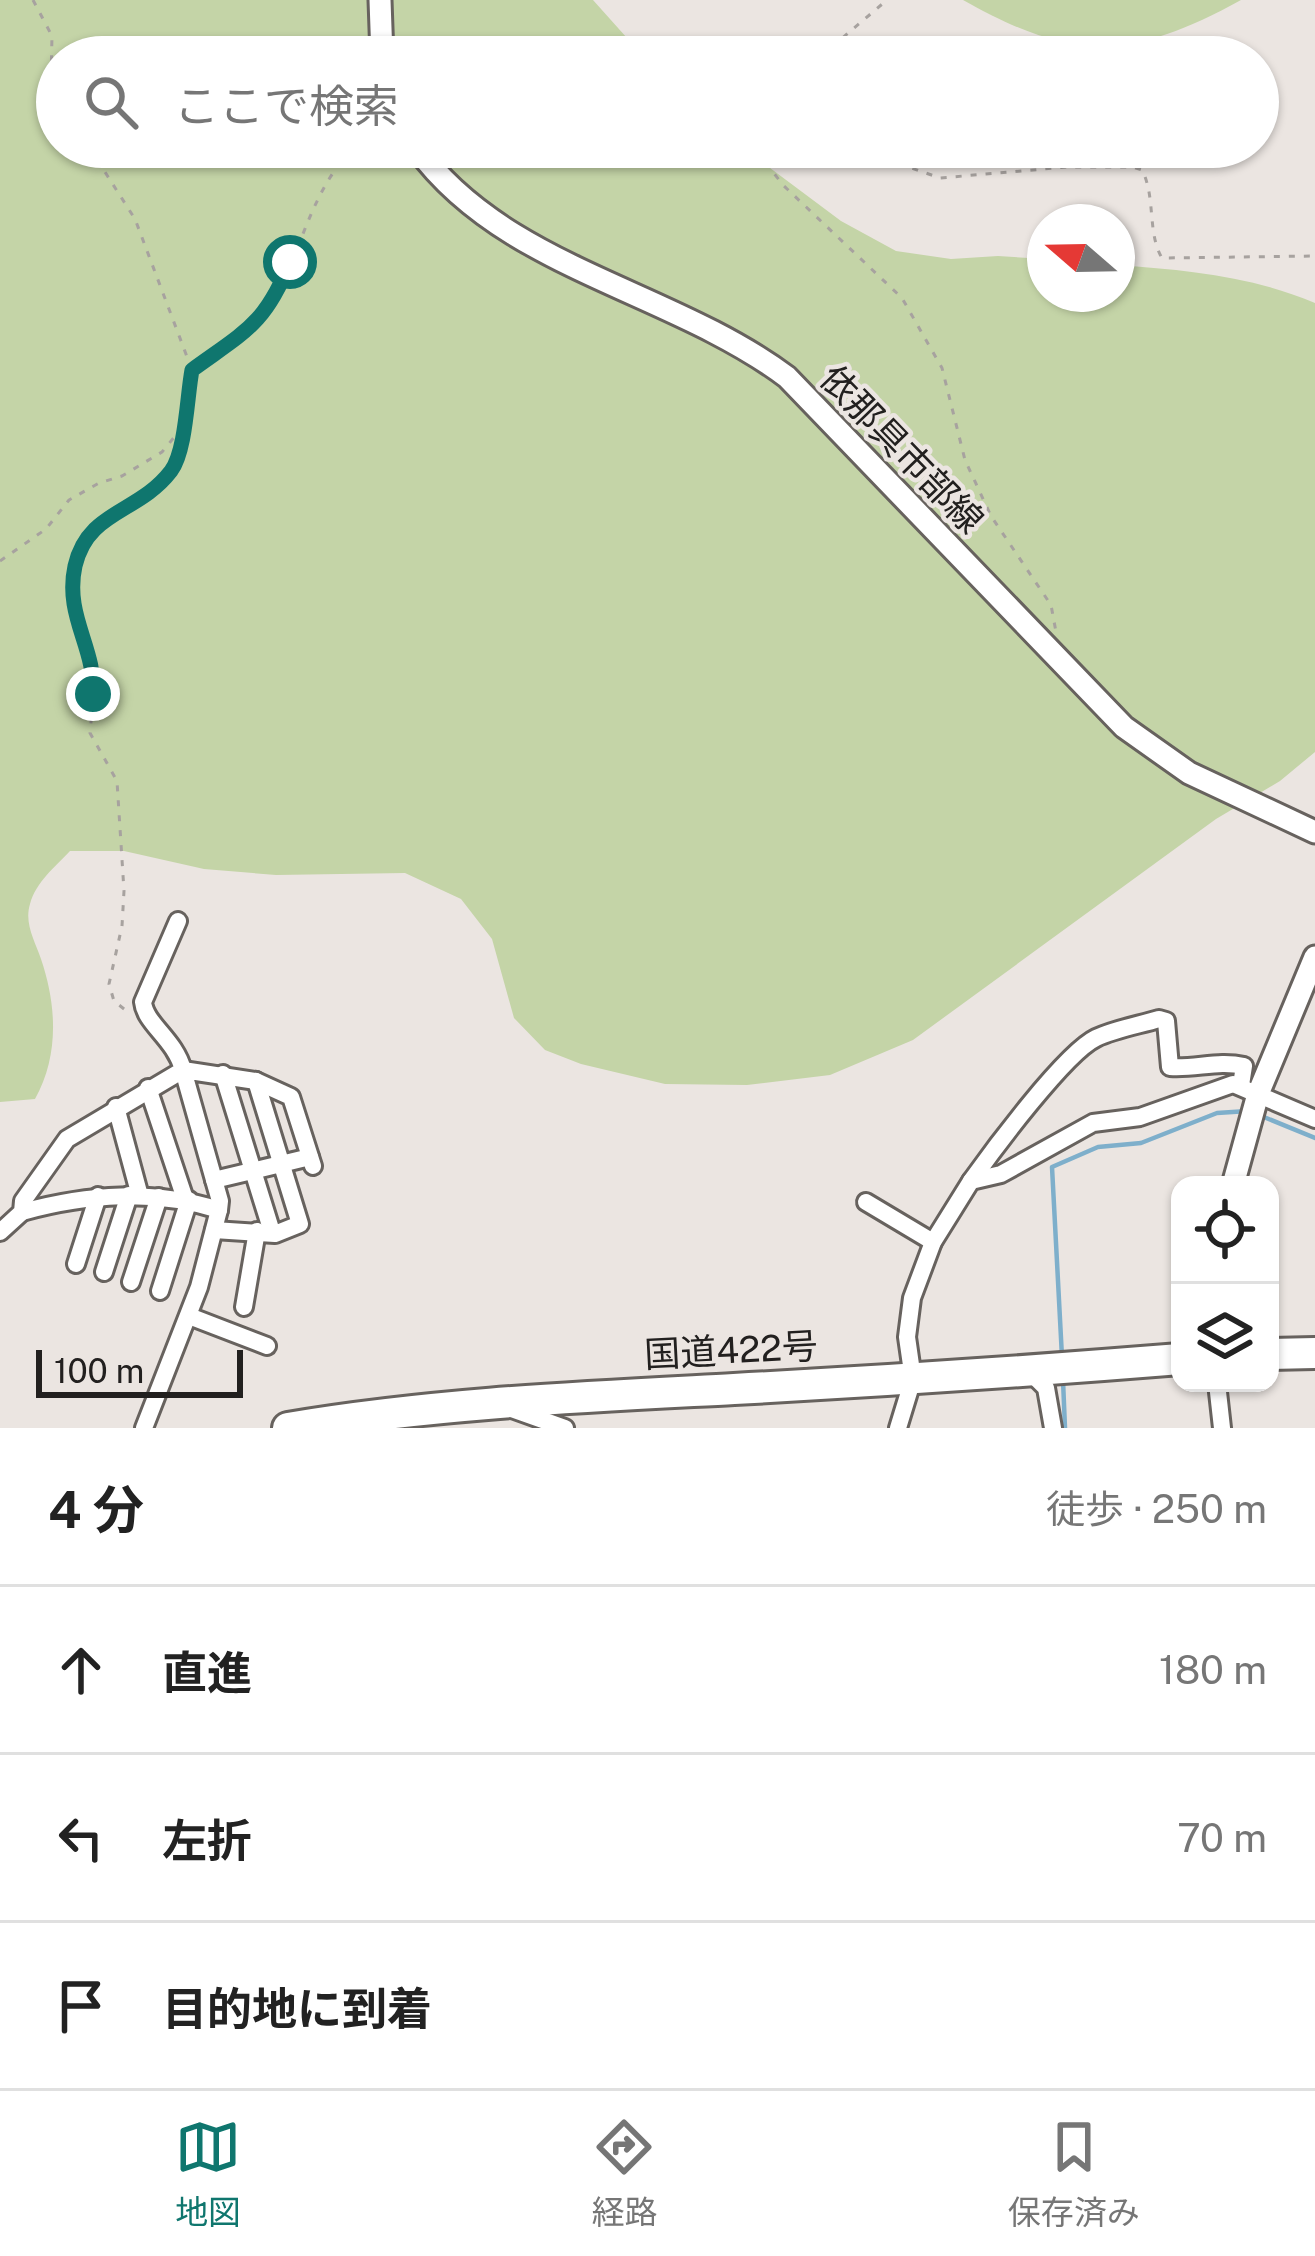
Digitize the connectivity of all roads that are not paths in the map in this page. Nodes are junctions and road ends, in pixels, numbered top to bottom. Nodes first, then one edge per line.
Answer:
1 (380, 0) edge
2 (381, 36) edge
3 (431, 168) edge
4 (1315, 832) edge
5 (178, 921) dead end
6 (1315, 957) edge
7 (183, 1070) junction
8 (224, 1074) junction
9 (256, 1081) junction
10 (148, 1088) junction
11 (1250, 1089) junction
12 (116, 1107) junction
13 (1315, 1119) edge
14 (282, 1165) junction
15 (254, 1173) junction
16 (1236, 1176) edge
17 (214, 1180) junction
18 (971, 1181) junction
19 (98, 1196) junction
20 (143, 1196) junction
21 (187, 1200) junction
22 (866, 1202) dead end
23 (219, 1210) junction
24 (22, 1212) junction
25 (214, 1230) junction
26 (264, 1231) junction
27 (0, 1232) edge
28 (933, 1242) junction
29 (76, 1264) dead end
30 (104, 1272) dead end
31 (131, 1282) dead end
32 (160, 1291) dead end
33 (244, 1307) dead end
34 (189, 1316) junction
35 (268, 1346) dead end
36 (1315, 1353) edge
37 (1279, 1354) edge
38 (1171, 1360) edge
39 (1050, 1369) junction
40 (913, 1379) junction
41 (1218, 1392) edge
42 (493, 1402) junction
43 (324, 1425) edge
44 (144, 1428) edge
45 (288, 1428) edge
46 (565, 1428) edge
47 (898, 1428) edge
48 (1053, 1428) edge
49 (1222, 1428) edge

1 - 2 main road
3 - 4 main road, 依那具市部線
5 - 7 street
6 - 11 main road
7 - 8 street
7 - 10 street
7 - 17 street
8 - 9 street
8 - 15 street
9 - 14 street
9 - 14 street
10 - 12 street
10 - 21 street
11 - 13 street
11 - 16 main road
11 - 18 street
11 - 18 street
12 - 20 street
12 - 24 street
14 - 15 street
14 - 26 street
15 - 17 street
15 - 26 street
17 - 23 street
18 - 28 street
19 - 20 street
19 - 24 street
19 - 29 street
20 - 21 street
20 - 30 street
20 - 31 street
21 - 23 street
21 - 32 street
22 - 28 street
23 - 25 street
24 - 27 street
25 - 26 street
25 - 34 street
26 - 33 street
28 - 40 street
34 - 35 street
34 - 44 street
36 - 37 highway
38 - 39 highway, 国道422号
39 - 40 highway, 国道422号
39 - 48 street
40 - 42 highway, 国道422号
40 - 47 street
41 - 49 street
42 - 43 highway, 国道422号
42 - 46 street
43 - 45 highway, 国道422号

